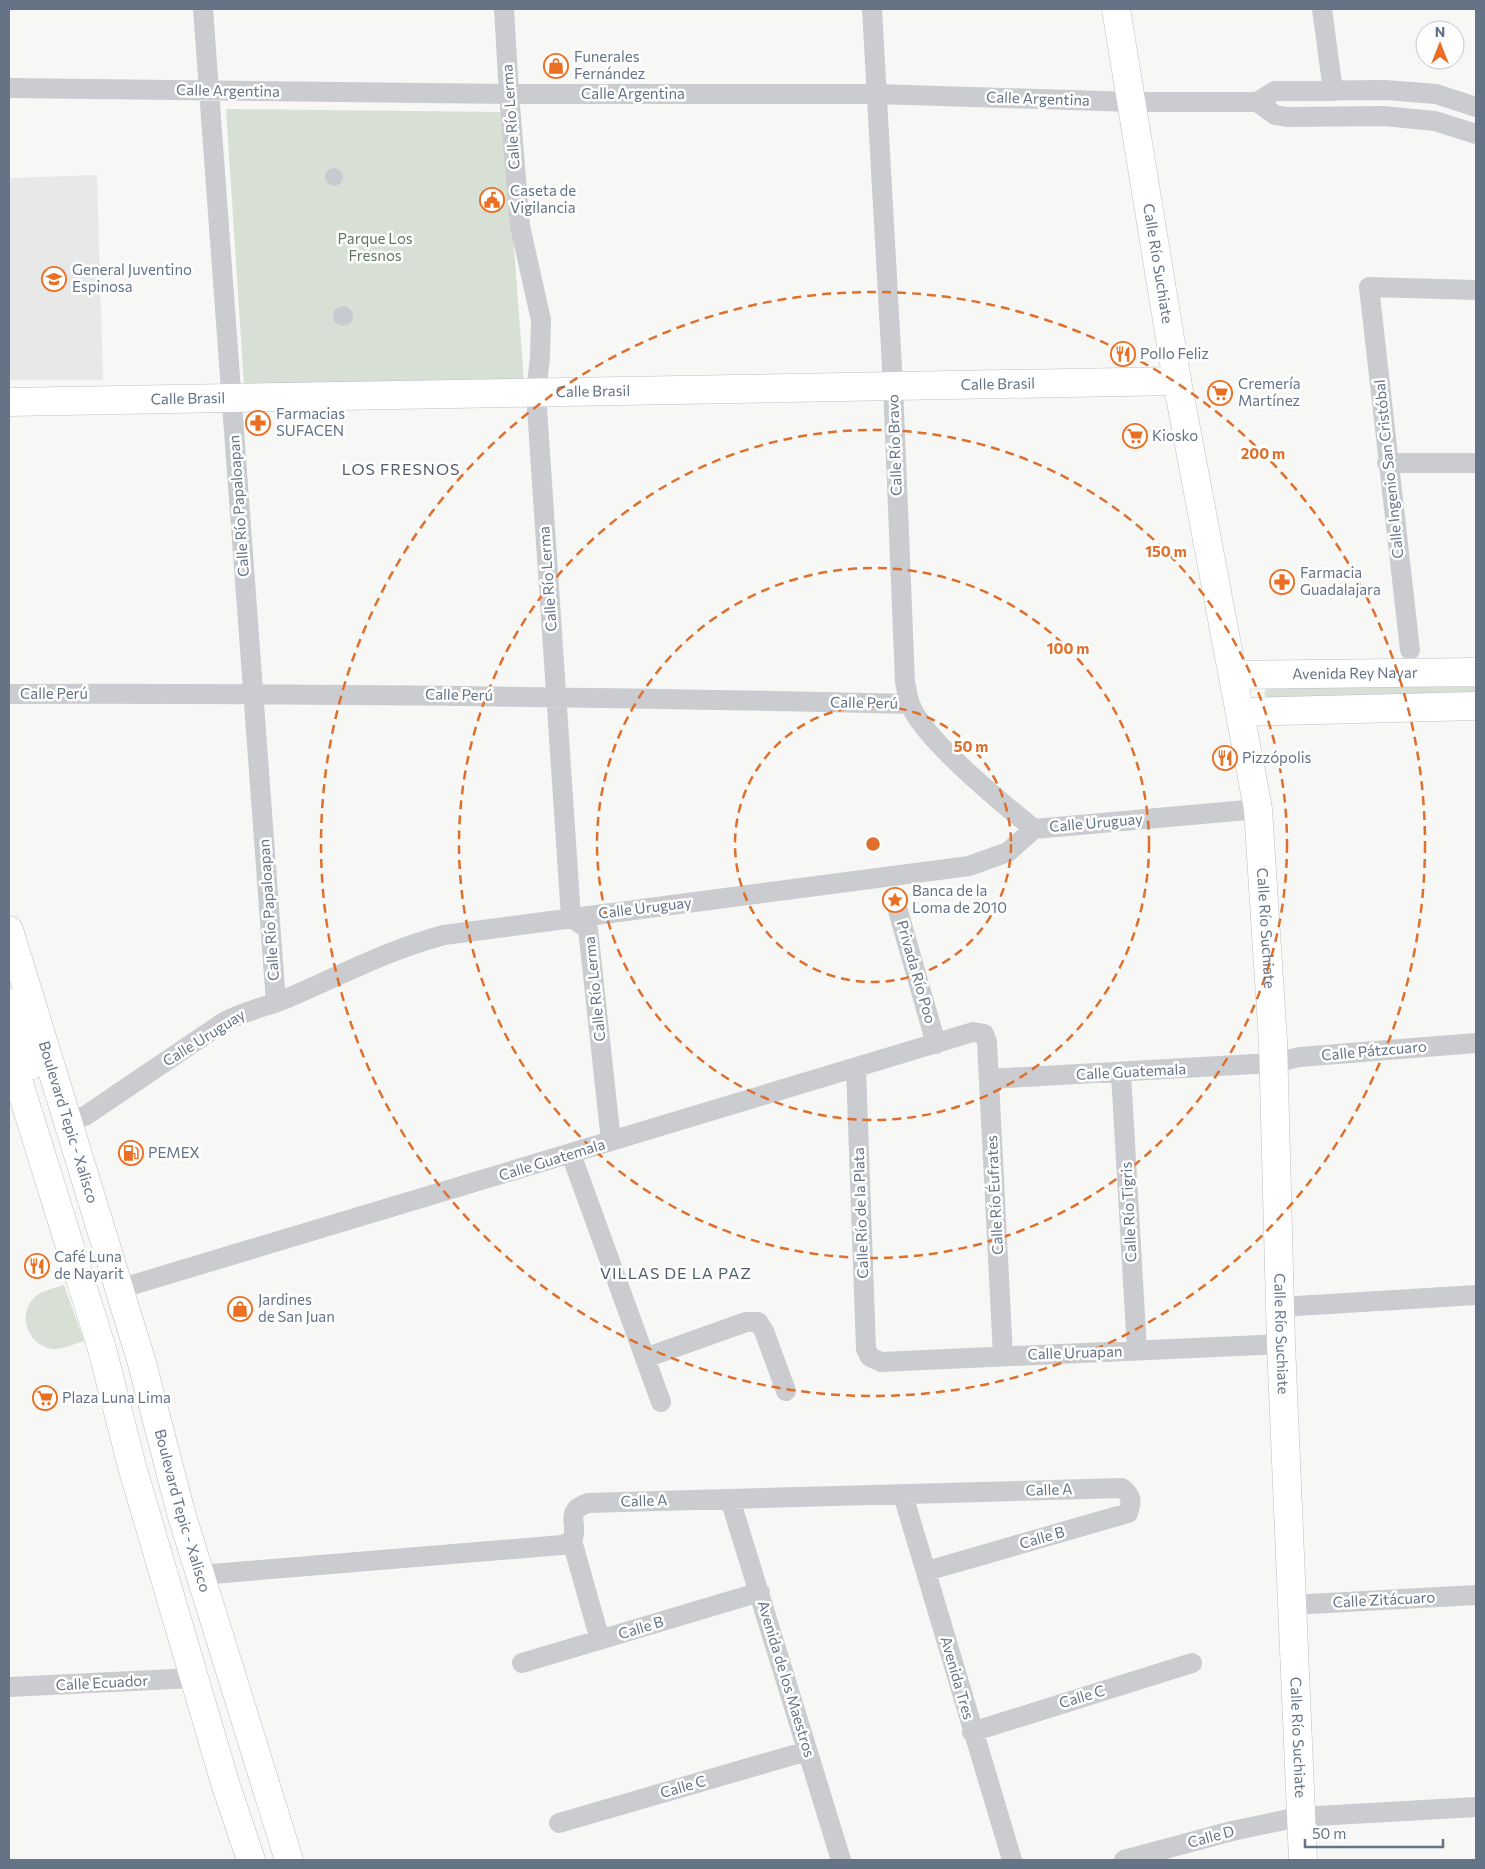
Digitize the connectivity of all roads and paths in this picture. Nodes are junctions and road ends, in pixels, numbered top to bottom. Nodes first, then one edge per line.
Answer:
1 (203, 9) edge
2 (504, 9) edge
3 (872, 9) edge
4 (1116, 9) edge
5 (1322, 9) edge
6 (9, 88) edge
7 (210, 91) junction
8 (1333, 91) junction
9 (508, 94) junction
10 (876, 94) junction
11 (1132, 102) junction
12 (1257, 102) junction
13 (1476, 108) edge
14 (1476, 134) edge
15 (1476, 290) edge
16 (1177, 381) junction
17 (893, 385) junction
18 (536, 393) junction
19 (230, 399) junction
20 (9, 402) edge
21 (1387, 463) junction
22 (1476, 463) edge
23 (1410, 650) dead end
24 (1476, 672) edge
25 (1234, 675) junction
26 (253, 693) junction
27 (9, 694) edge
28 (555, 696) junction
29 (910, 704) junction
30 (1476, 706) edge
31 (1241, 712) junction
32 (1258, 809) junction
33 (1034, 829) junction
34 (895, 900) dead end
35 (571, 916) junction
36 (9, 930) edge
37 (9, 1003) edge
38 (276, 1003) junction
39 (984, 1034) joint
40 (1476, 1043) edge
41 (936, 1044) junction
42 (9, 1050) edge
43 (1273, 1064) junction
44 (856, 1068) junction
45 (1121, 1074) junction
46 (990, 1079) junction
47 (66, 1120) junction
48 (611, 1141) junction
49 (571, 1154) junction
50 (76, 1268) junction
51 (119, 1289) junction
52 (1476, 1295) edge
53 (1280, 1307) junction
54 (1281, 1344) junction
55 (1137, 1350) junction
56 (1003, 1356) junction
57 (870, 1357) joint
58 (645, 1358) junction
59 (142, 1363) junction
60 (786, 1391) dead end
61 (661, 1402) dead end
62 (133, 1470) junction
63 (1122, 1488) joint
64 (903, 1495) junction
65 (730, 1498) junction
66 (572, 1541) junction
67 (927, 1571) junction
68 (200, 1575) junction
69 (760, 1592) junction
70 (1476, 1595) edge
71 (1291, 1604) junction
72 (600, 1640) junction
73 (1192, 1663) dead end
74 (522, 1664) dead end
75 (194, 1678) junction
76 (9, 1687) edge
77 (972, 1732) junction
78 (807, 1750) junction
79 (260, 1763) junction
80 (1476, 1807) edge
81 (1299, 1818) junction
82 (559, 1823) dead end
83 (251, 1860) edge
84 (289, 1860) edge
85 (841, 1860) edge
86 (1012, 1860) edge
87 (1124, 1860) edge
88 (1303, 1860) edge

1 - 7 street, Calle Río Papaloapan
2 - 9 street, Calle Río Lerma
3 - 10 street, Calle Río Bravo
4 - 11 main road, Calle Río Suchiate
5 - 8 street
6 - 7 street, Calle Argentina
7 - 9 street, Calle Argentina
7 - 19 street, Calle Río Papaloapan
8 - 12 street
8 - 13 street
9 - 10 street, Calle Argentina
9 - 18 street, Calle Río Lerma
10 - 11 street, Calle Argentina
10 - 17 street, Calle Río Bravo
11 - 12 street, Calle Argentina
11 - 16 main road, Calle Río Suchiate
12 - 14 street
15 - 21 street, Calle Ingenio San Cristóbal
16 - 17 main road, Calle Brasil
16 - 25 main road, Calle Río Suchiate
17 - 18 main road, Calle Brasil
17 - 29 street, Calle Río Bravo
18 - 19 main road, Calle Brasil
18 - 28 street, Calle Río Lerma
19 - 20 main road, Calle Brasil
19 - 26 street, Calle Río Papaloapan
21 - 22 street
21 - 23 street, Calle Ingenio San Cristóbal
24 - 25 main road, Avenida Rey Nayar
25 - 31 main road, Calle Río Suchiate
26 - 27 street, Calle Perú
26 - 28 street, Calle Perú
26 - 38 street, Calle Río Papaloapan
28 - 29 street, Calle Perú
28 - 35 street, Calle Río Lerma
29 - 33 street, Calle Río Bravo
30 - 31 main road
31 - 32 main road, Calle Río Suchiate
32 - 33 street, Calle Uruguay
32 - 43 main road, Calle Río Suchiate
33 - 35 street, Calle Uruguay
34 - 41 street, Privada Río Poo
35 - 38 street, Calle Uruguay
35 - 48 street, Calle Río Lerma
36 - 47 main road, Boulevard Tepic - Xalisco
37 - 47 main road
38 - 47 street, Calle Uruguay
39 - 41 street, Calle Guatemala
39 - 46 street, Calle Río Éufrates
40 - 43 street, Calle Pátzcuaro
41 - 44 street, Calle Guatemala
42 - 50 main road
43 - 45 street, Calle Guatemala
43 - 53 main road, Calle Río Suchiate
44 - 48 street, Calle Guatemala
44 - 57 street, Calle Río de la Plata
45 - 46 street, Calle Guatemala
45 - 55 street, Calle Río Tigris
46 - 56 street, Calle Río Éufrates
47 - 51 main road, Boulevard Tepic - Xalisco
48 - 49 street, Calle Guatemala
49 - 51 street, Calle Guatemala
49 - 58 street
50 - 59 main road
50 - 62 main road
51 - 59 main road, Boulevard Tepic - Xalisco
52 - 53 street
53 - 54 main road, Calle Río Suchiate
54 - 55 street, Calle Uruapan
54 - 71 main road, Calle Río Suchiate
55 - 56 street, Calle Uruapan
56 - 57 street, Calle Uruapan
58 - 60 street
58 - 61 street
59 - 68 main road, Boulevard Tepic - Xalisco
62 - 68 main road
62 - 75 main road
63 - 64 street, Calle A
63 - 67 street, Calle B
64 - 65 street, Calle A
64 - 67 street, Avenida Tres
65 - 66 street, Calle A
65 - 69 street, Avenida de los Maestros
66 - 68 street
66 - 72 street
67 - 77 street, Avenida Tres
68 - 79 main road, Boulevard Tepic - Xalisco
69 - 72 street, Calle B
69 - 78 street, Avenida de los Maestros
70 - 71 street, Calle Zitácuaro
71 - 81 main road, Calle Río Suchiate
72 - 74 street, Calle B
73 - 77 street, Calle C
75 - 76 street, Calle Ecuador
75 - 79 main road
75 - 83 main road
77 - 86 street, Avenida Tres
78 - 82 street, Calle C
78 - 85 street, Avenida de los Maestros
79 - 84 main road, Boulevard Tepic - Xalisco
80 - 81 street, Calle D
81 - 87 street, Calle D
81 - 88 main road, Calle Río Suchiate

